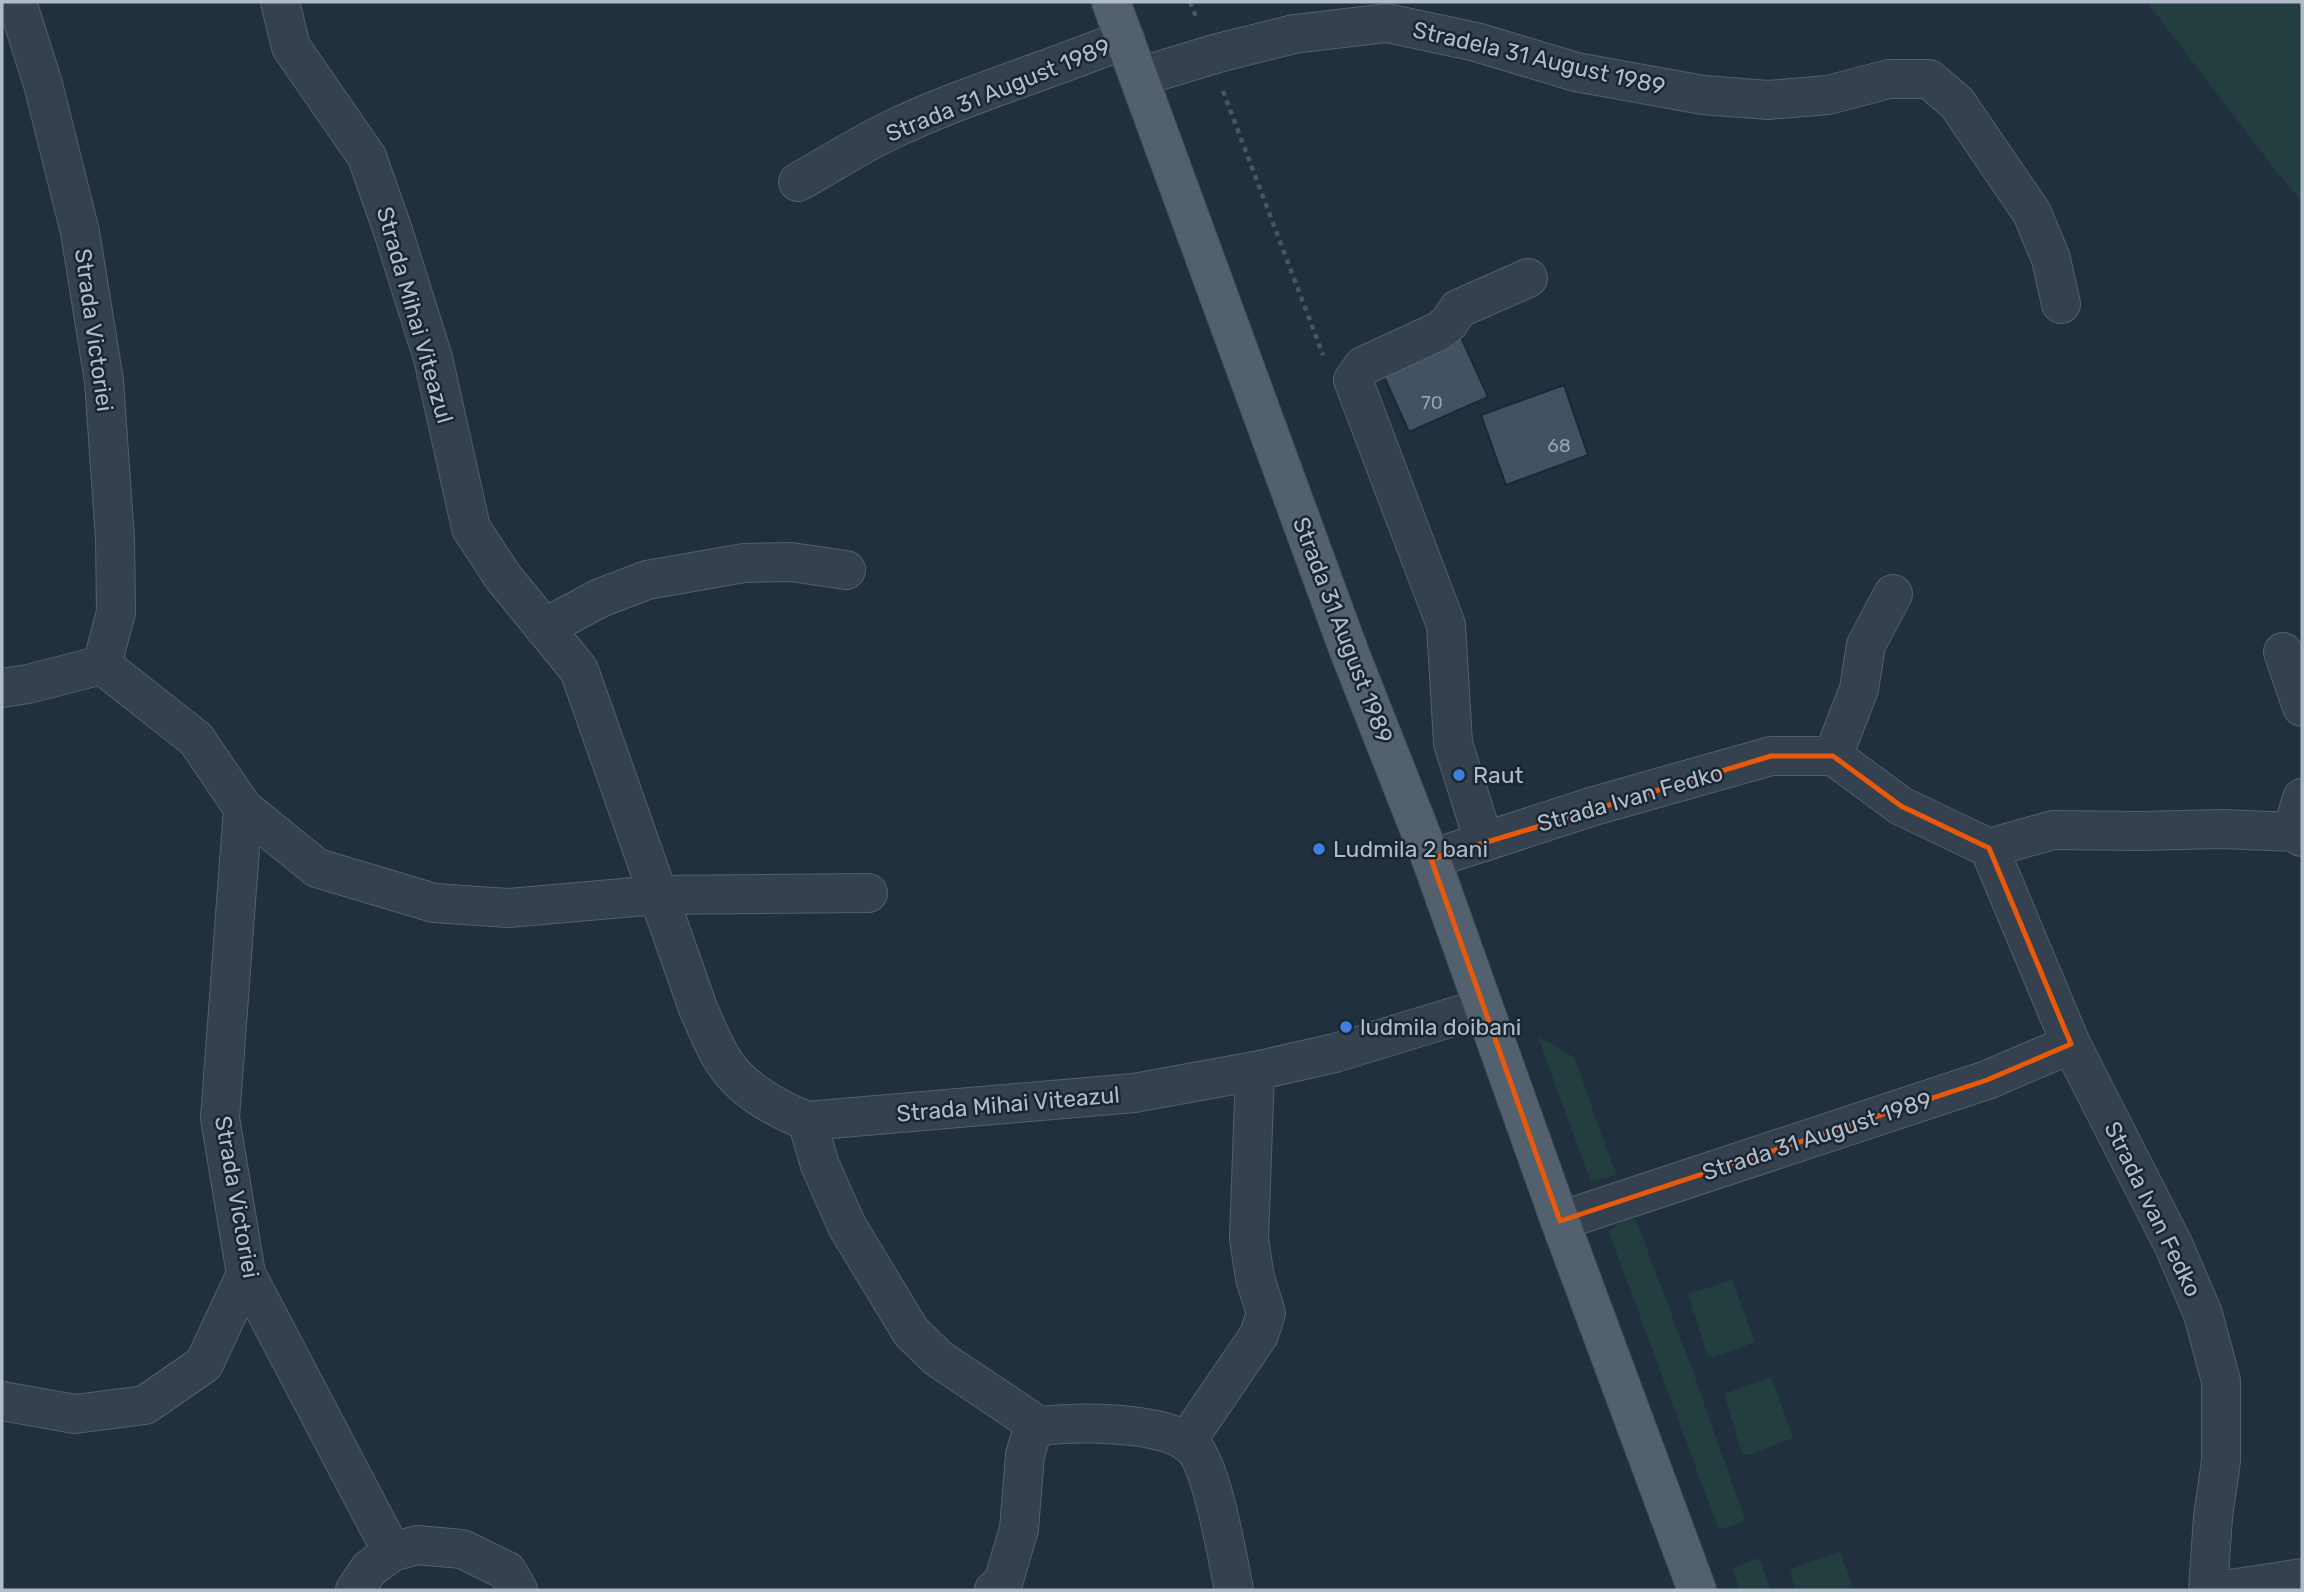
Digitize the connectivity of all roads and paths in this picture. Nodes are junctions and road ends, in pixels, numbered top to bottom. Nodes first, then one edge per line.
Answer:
1 (18, 2) edge
2 (280, 2) edge
3 (1111, 2) edge
4 (1125, 39) junction
5 (1139, 77) junction
6 (798, 182) dead end
7 (1528, 278) dead end
8 (2061, 304) dead end
9 (846, 570) dead end
10 (1893, 594) dead end
11 (544, 628) junction
12 (2283, 652) dead end
13 (102, 665) junction
14 (2, 688) edge
15 (2302, 707) edge
16 (1833, 756) junction
17 (243, 808) junction
18 (2299, 822) edge
19 (1484, 842) junction
20 (1989, 848) junction
21 (1431, 859) junction
22 (868, 894) dead end
23 (657, 895) junction
24 (1482, 1007) junction
25 (2071, 1044) junction
26 (1255, 1071) junction
27 (807, 1121) junction
28 (1560, 1221) junction
29 (246, 1274) junction
30 (2, 1401) edge
31 (1039, 1426) junction
32 (1186, 1442) junction
33 (392, 1552) junction
34 (2302, 1577) edge
35 (355, 1590) edge
36 (518, 1590) edge
37 (994, 1590) edge
38 (1234, 1590) edge
39 (1696, 1590) edge
40 (2208, 1590) edge
41 (2224, 1590) edge

1 - 13 street, Strada Victoriei
2 - 11 street, Strada Mihai Viteazul
3 - 4 main road, Strada 31 August 1989
4 - 5 main road, Strada 31 August 1989
4 - 6 street, Strada 31 August 1989
5 - 8 street, Stradela 31 August 1989
5 - 21 main road, Strada 31 August 1989
7 - 19 street
9 - 11 street
10 - 16 street
11 - 23 street, Strada Mihai Viteazul
12 - 15 street
13 - 14 street
13 - 17 street
16 - 19 street, Strada Ivan Fedko
16 - 20 street
17 - 23 street
17 - 29 street, Strada Victoriei
18 - 20 street
19 - 21 street, Strada Ivan Fedko
20 - 25 street, Strada Ivan Fedko
21 - 24 main road, Strada 31 August 1989
22 - 23 street
23 - 27 street, Strada Mihai Viteazul
24 - 26 street, Strada Mihai Viteazul
24 - 28 main road, Strada 31 August 1989
25 - 28 street, Strada 31 August 1989
25 - 40 street, Strada Ivan Fedko
26 - 27 street, Strada Mihai Viteazul
26 - 32 street
27 - 31 street
28 - 39 main road, Strada 31 August 1989
29 - 30 street
29 - 33 street, Strada Victoriei
31 - 32 street
31 - 37 street
32 - 38 street
33 - 35 street
33 - 36 street
34 - 41 street

